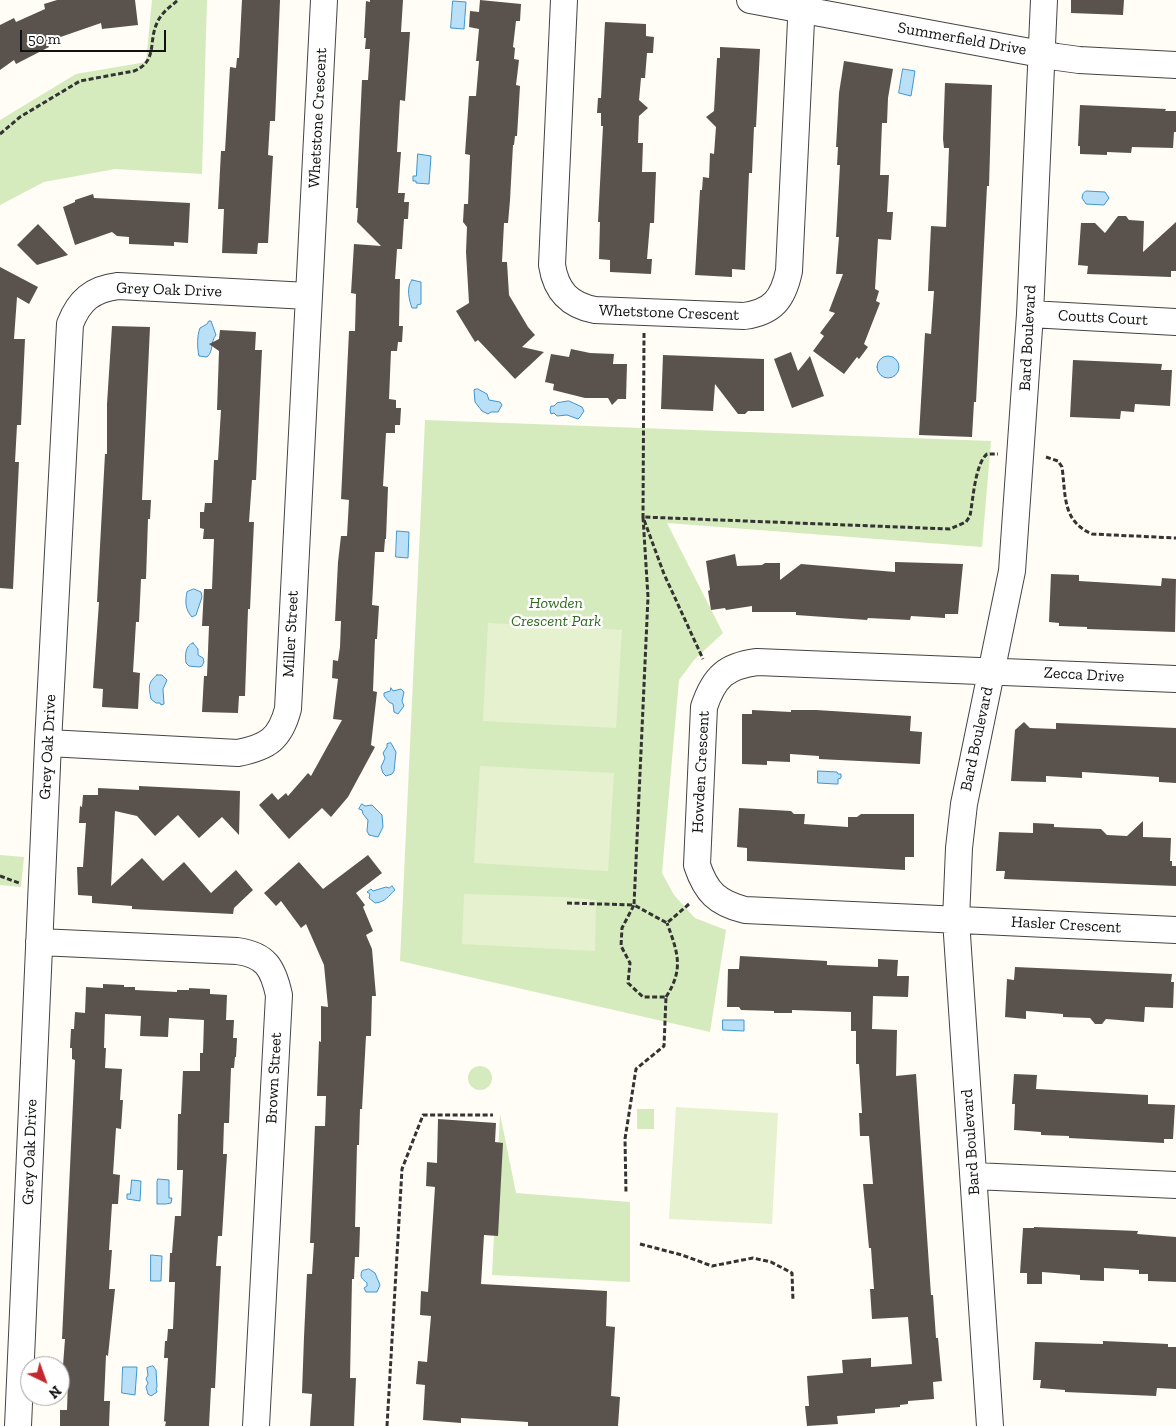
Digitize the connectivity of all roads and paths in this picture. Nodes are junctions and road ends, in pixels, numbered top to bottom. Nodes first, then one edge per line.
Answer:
1 (178, 0) edge
2 (324, 0) edge
3 (564, 0) edge
4 (750, 0) edge
5 (1044, 0) edge
6 (801, 5) edge
7 (1041, 54) junction
8 (1176, 65) edge
9 (0, 134) edge
10 (308, 296) junction
11 (646, 312) junction
12 (1030, 314) junction
13 (1176, 322) edge
14 (998, 454) dead end
15 (1046, 457) dead end
16 (643, 517) junction
17 (1176, 538) edge
18 (703, 659) dead end
19 (991, 671) junction
20 (1176, 680) edge
21 (48, 743) junction
22 (0, 876) edge
23 (19, 883) dead end
24 (567, 903) dead end
25 (634, 904) junction
26 (689, 904) dead end
27 (956, 920) junction
28 (667, 923) junction
29 (1176, 930) edge
30 (38, 942) junction
31 (666, 998) junction
32 (493, 1115) dead end
33 (974, 1176) junction
34 (1176, 1185) edge
35 (626, 1192) dead end
36 (640, 1244) dead end
37 (793, 1301) dead end
38 (18, 1426) edge
39 (256, 1426) edge
40 (386, 1426) edge
41 (990, 1426) edge

1 - 9 path
2 - 10 street, Whetstone Crescent
3 - 11 street, Whetstone Crescent
4 - 6 street, Summerfield Drive
5 - 7 street, Bard Boulevard
6 - 7 street, Summerfield Drive
6 - 11 street, Whetstone Crescent
7 - 8 street, Summerfield Drive
7 - 12 street, Bard Boulevard
10 - 21 street, Grey Oak Drive
10 - 21 street, Miller Street
11 - 16 path
12 - 13 street, Coutts Court
12 - 19 street, Bard Boulevard
14 - 16 path
15 - 17 path
16 - 18 path
16 - 25 path
19 - 20 street, Zecca Drive
19 - 27 street, Bard Boulevard
19 - 27 street, Howden Crescent
21 - 30 street, Grey Oak Drive
22 - 23 path
24 - 25 path
25 - 28 path
25 - 31 path
26 - 28 path
27 - 29 street, Hasler Crescent
27 - 33 street, Bard Boulevard
28 - 31 path
30 - 38 street, Grey Oak Drive
30 - 39 street, Brown Street
31 - 35 path
32 - 40 path
33 - 34 street
33 - 41 street, Bard Boulevard
36 - 37 path

